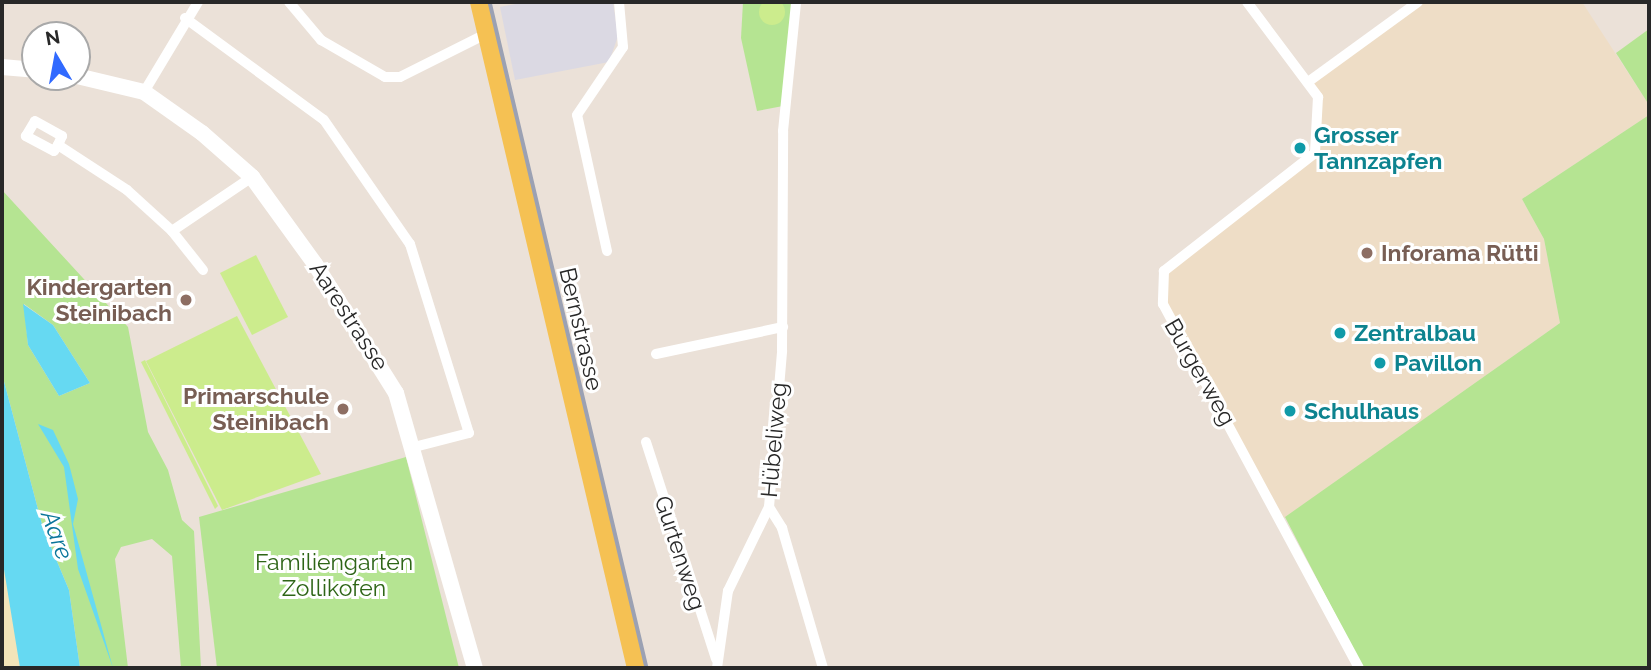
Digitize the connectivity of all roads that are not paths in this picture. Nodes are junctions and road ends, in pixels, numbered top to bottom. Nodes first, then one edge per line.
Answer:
1 (198, 2) edge
2 (289, 2) edge
3 (480, 2) edge
4 (619, 2) edge
5 (796, 2) edge
6 (1247, 2) edge
7 (1418, 2) edge
8 (185, 18) junction
9 (486, 34) junction
10 (2, 67) edge
11 (21, 69) edge
12 (91, 79) edge
13 (1308, 82) junction
14 (144, 92) junction
15 (58, 145) dead end
16 (253, 177) junction
17 (172, 232) junction
18 (607, 251) dead end
19 (203, 270) dead end
20 (783, 327) junction
21 (656, 354) dead end
22 (646, 442) dead end
23 (414, 447) junction
24 (769, 507) junction
25 (717, 665) edge
26 (475, 668) edge
27 (636, 668) edge
28 (822, 668) edge
29 (1359, 668) edge

1 - 8 street
2 - 9 street
3 - 9 main road, Bernstrasse
4 - 18 street
5 - 20 street, Hübeliweg
6 - 13 street, Burgerweg
7 - 13 street
8 - 14 street
8 - 23 street
9 - 27 main road, Bernstrasse
10 - 11 street
12 - 14 street, Aarestrasse
13 - 29 street, Burgerweg
14 - 16 street, Aarestrasse
15 - 17 street
16 - 17 street
16 - 23 street, Aarestrasse
17 - 19 street
20 - 21 street
20 - 24 street, Hübeliweg
22 - 25 street, Gurtenweg
23 - 26 street, Aarestrasse
24 - 25 street, Hübeliweg
24 - 28 street

